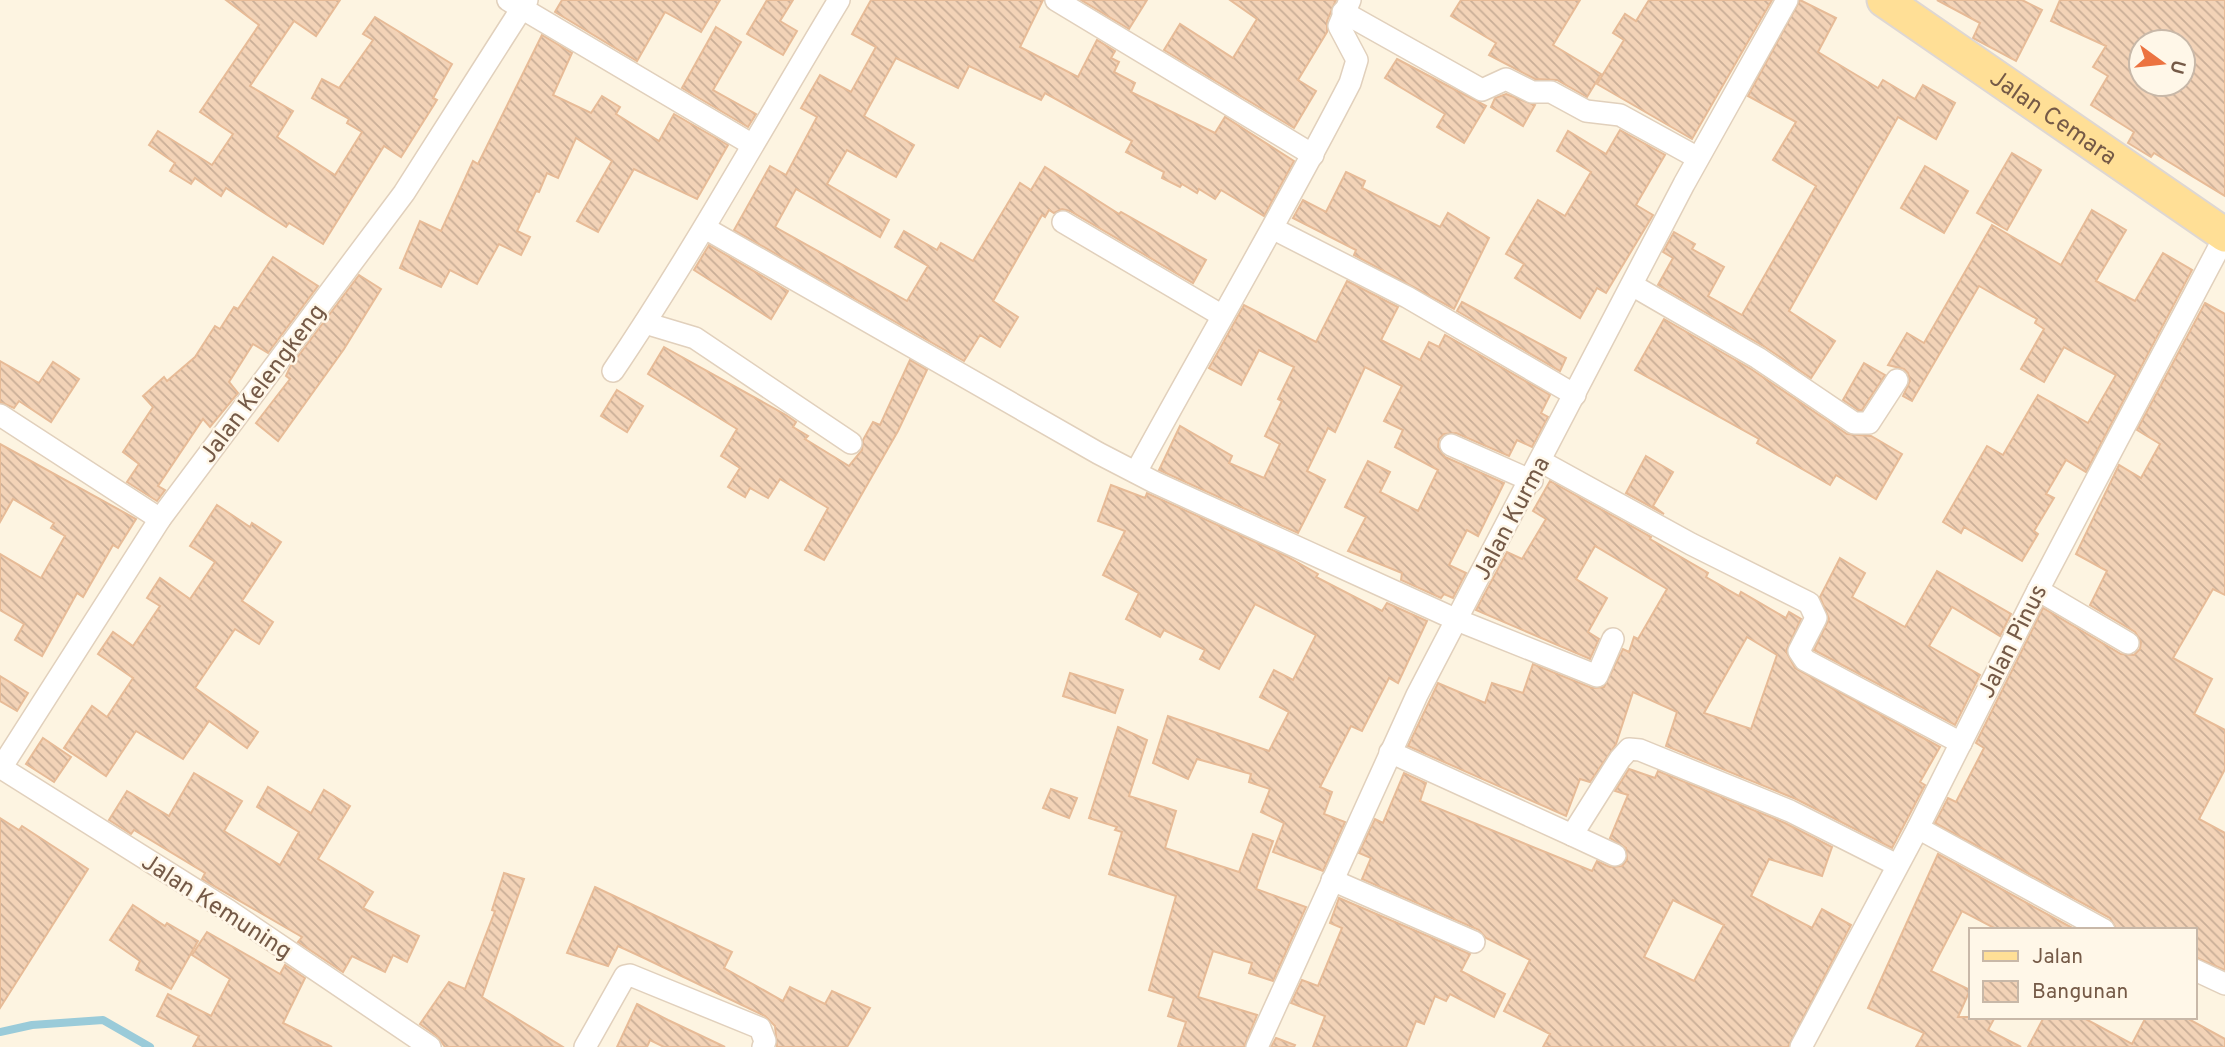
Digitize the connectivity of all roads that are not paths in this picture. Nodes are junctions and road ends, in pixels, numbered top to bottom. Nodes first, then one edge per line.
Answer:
1 (839, 0) edge
2 (1056, 0) edge
3 (1787, 0) edge
4 (1884, 0) edge
5 (519, 3) edge
6 (1347, 6) edge
7 (751, 144) junction
8 (1313, 155) junction
9 (1698, 158) junction
10 (1063, 222) dead end
11 (705, 228) junction
12 (1274, 229) junction
13 (2225, 236) edge
14 (1632, 285) junction
15 (1221, 315) junction
16 (645, 323) junction
17 (613, 371) dead end
18 (1897, 380) dead end
19 (1575, 395) junction
20 (0, 415) edge
21 (851, 443) dead end
22 (1451, 445) dead end
23 (1542, 461) junction
24 (1136, 472) junction
25 (1531, 481) junction
26 (160, 519) junction
27 (2038, 590) junction
28 (1457, 620) junction
29 (1614, 639) dead end
30 (2128, 643) dead end
31 (1961, 743) junction
32 (1390, 752) junction
33 (1, 768) edge
34 (1919, 828) junction
35 (1572, 835) junction
36 (1615, 855) dead end
37 (1897, 865) junction
38 (1332, 880) junction
39 (2101, 928) edge
40 (1474, 942) dead end
41 (2197, 971) edge
42 (2225, 984) edge
43 (430, 1047) edge
44 (584, 1047) edge
45 (763, 1047) edge
46 (1257, 1047) edge
47 (1801, 1047) edge

1 - 7 street
2 - 8 street
3 - 9 street, Jalan Kurma
4 - 13 main road, Jalan Cemara
5 - 7 street
5 - 26 street, Jalan Kelengkeng
6 - 8 street
6 - 9 street
7 - 11 street
8 - 12 street
9 - 14 street, Jalan Kurma
10 - 15 street
11 - 16 street
11 - 24 street
12 - 15 street
12 - 19 street
13 - 27 street, Jalan Pinus
14 - 18 street
14 - 19 street, Jalan Kurma
15 - 24 street
16 - 17 street
16 - 21 street
19 - 23 street, Jalan Kurma
20 - 26 street
22 - 25 street
23 - 25 street, Jalan Kurma
23 - 31 street
24 - 28 street
25 - 28 street, Jalan Kurma
26 - 33 street, Jalan Kelengkeng
27 - 30 street
27 - 31 street, Jalan Pinus
28 - 29 street
28 - 32 street, Jalan Kurma
31 - 34 street, Jalan Pinus
32 - 35 street
32 - 38 street, Jalan Kurma
33 - 43 street, Jalan Kemuning
34 - 37 street, Jalan Pinus
34 - 39 street
35 - 36 street
35 - 37 street
37 - 47 street, Jalan Pinus
38 - 40 street
38 - 46 street, Jalan Kurma
41 - 42 street
44 - 45 street

